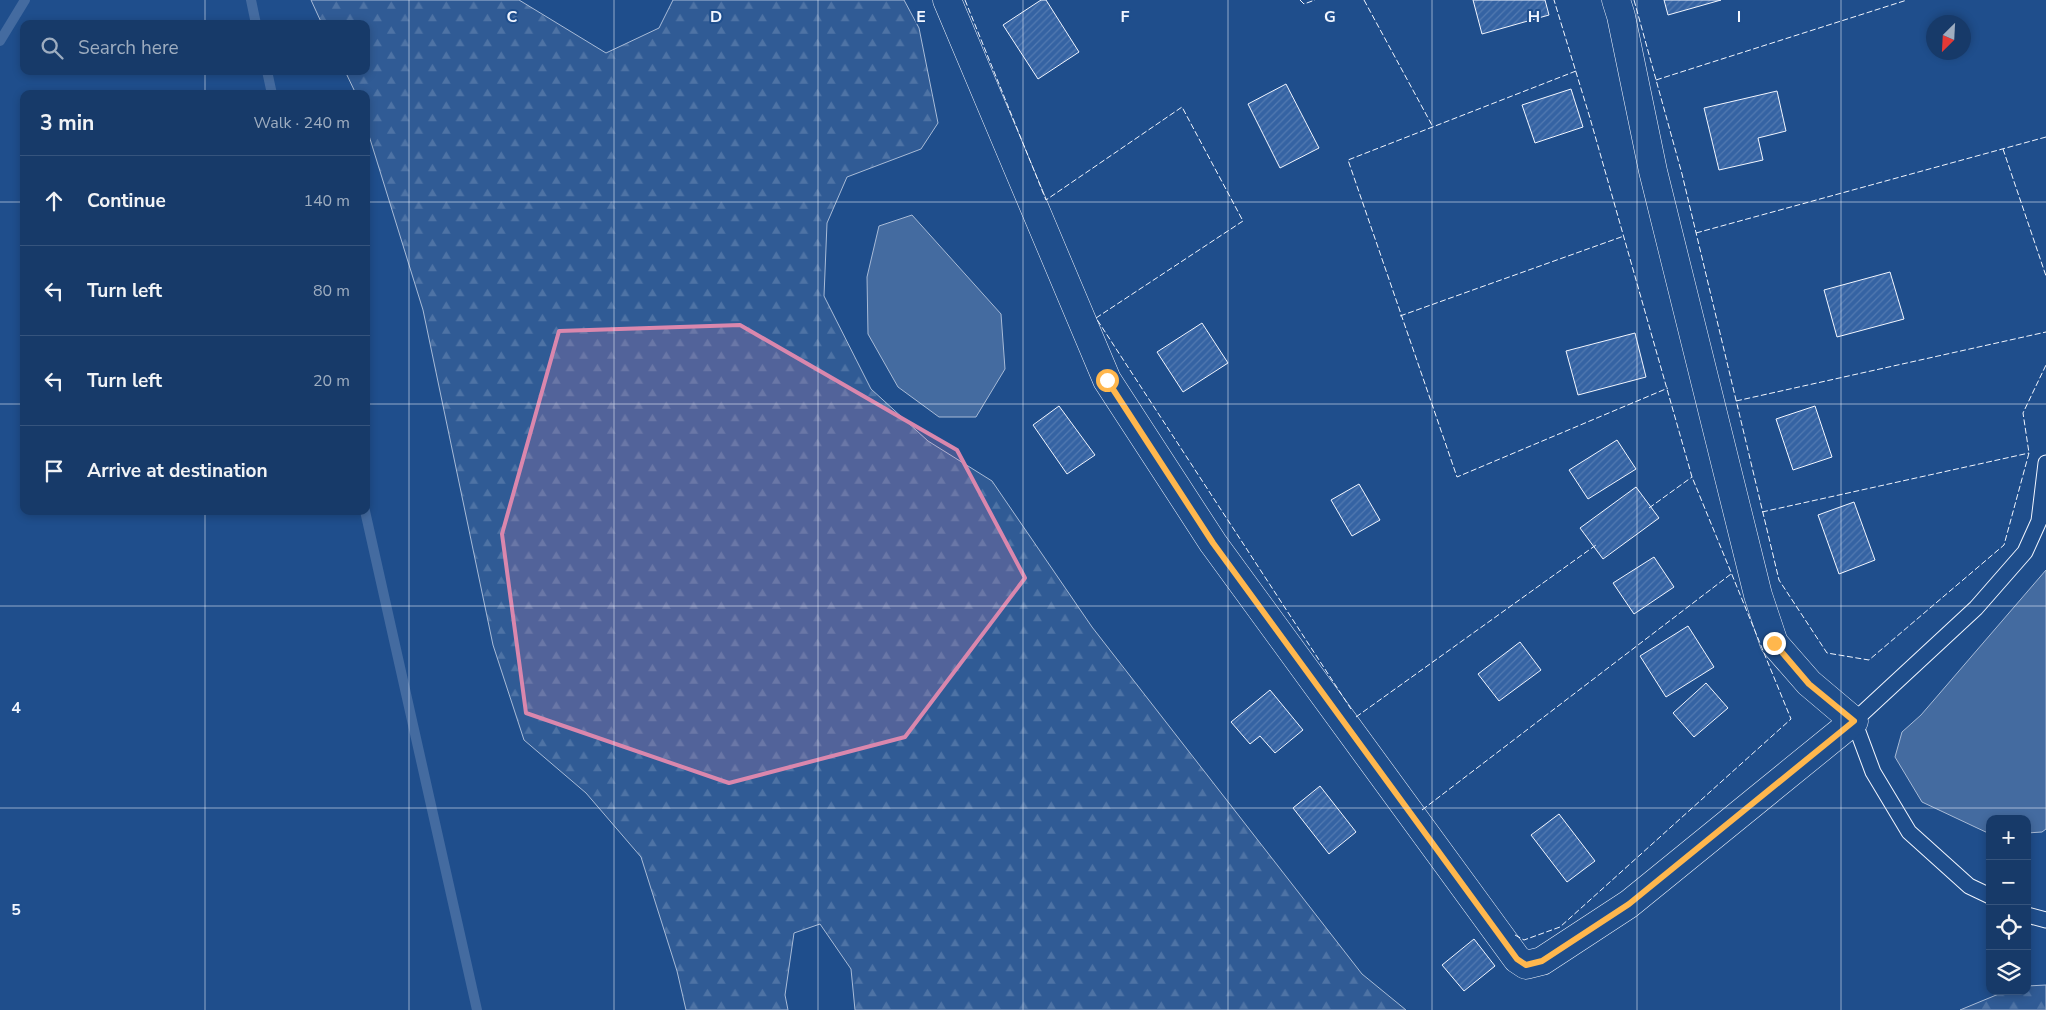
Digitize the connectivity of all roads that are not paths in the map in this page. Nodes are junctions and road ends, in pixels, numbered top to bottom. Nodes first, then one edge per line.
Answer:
1 (947, 0) edge
2 (1616, 0) edge
3 (2046, 464) edge
4 (1854, 721) junction
5 (1986, 894) edge
6 (2031, 916) edge
7 (2046, 920) edge

1 - 4 street
2 - 4 street
3 - 4 lane
4 - 5 lane
6 - 7 lane

